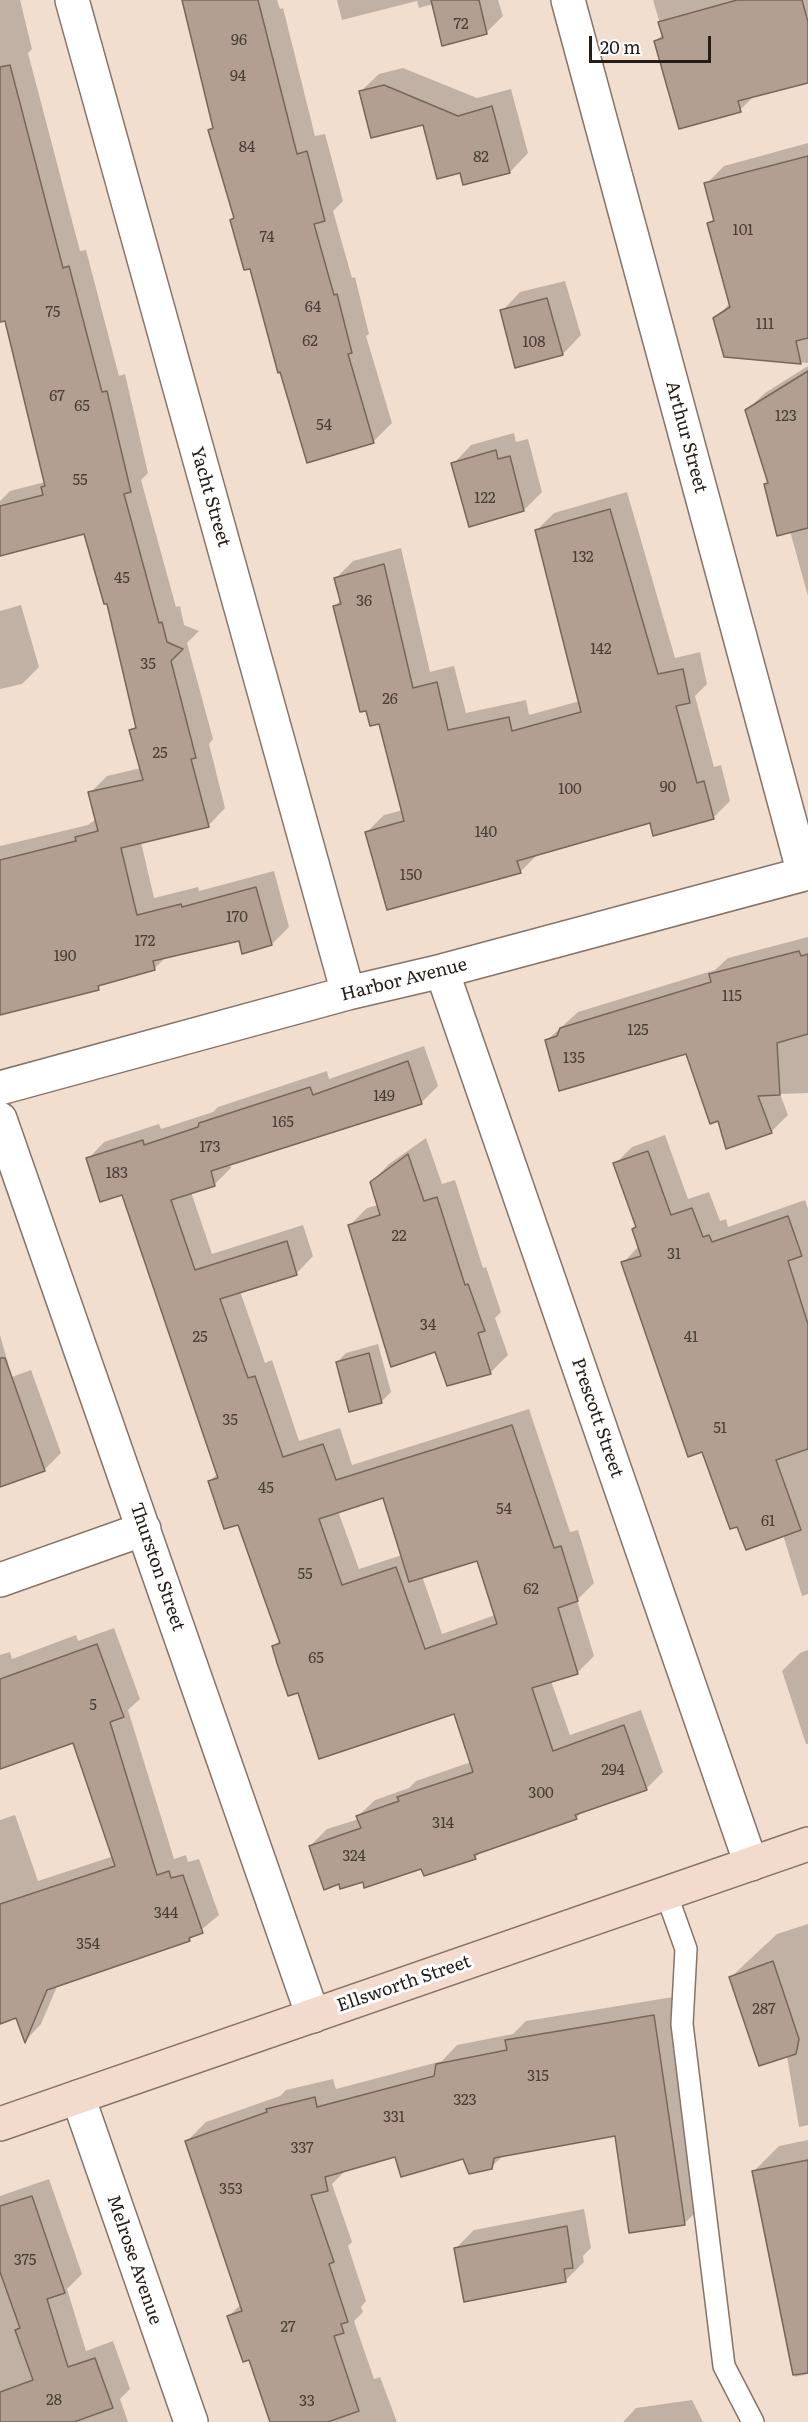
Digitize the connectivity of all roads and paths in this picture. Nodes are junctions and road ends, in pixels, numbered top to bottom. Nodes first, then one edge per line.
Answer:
1 (72, 0) edge
2 (568, 0) edge
3 (806, 873) edge
4 (442, 971) junction
5 (348, 993) junction
6 (0, 1088) edge
7 (0, 1119) edge
8 (144, 1529) junction
9 (0, 1580) edge
10 (808, 1844) edge
11 (751, 1864) junction
12 (666, 1893) junction
13 (313, 2016) junction
14 (78, 2097) junction
15 (0, 2124) edge
16 (190, 2422) edge
17 (753, 2422) edge

1 - 5 street, Yacht Street
2 - 3 street, Arthur Street
3 - 4 street, Harbor Avenue
4 - 5 street, Harbor Avenue
4 - 11 street, Prescott Street
5 - 6 street, Harbor Avenue
7 - 8 street, Thurston Street
8 - 9 street
8 - 13 street, Thurston Street
10 - 11 street, Ellsworth Street
11 - 12 street, Ellsworth Street
12 - 13 street, Ellsworth Street
12 - 17 lane
13 - 14 street, Ellsworth Street
14 - 15 street, Ellsworth Street
14 - 16 street, Melrose Avenue

